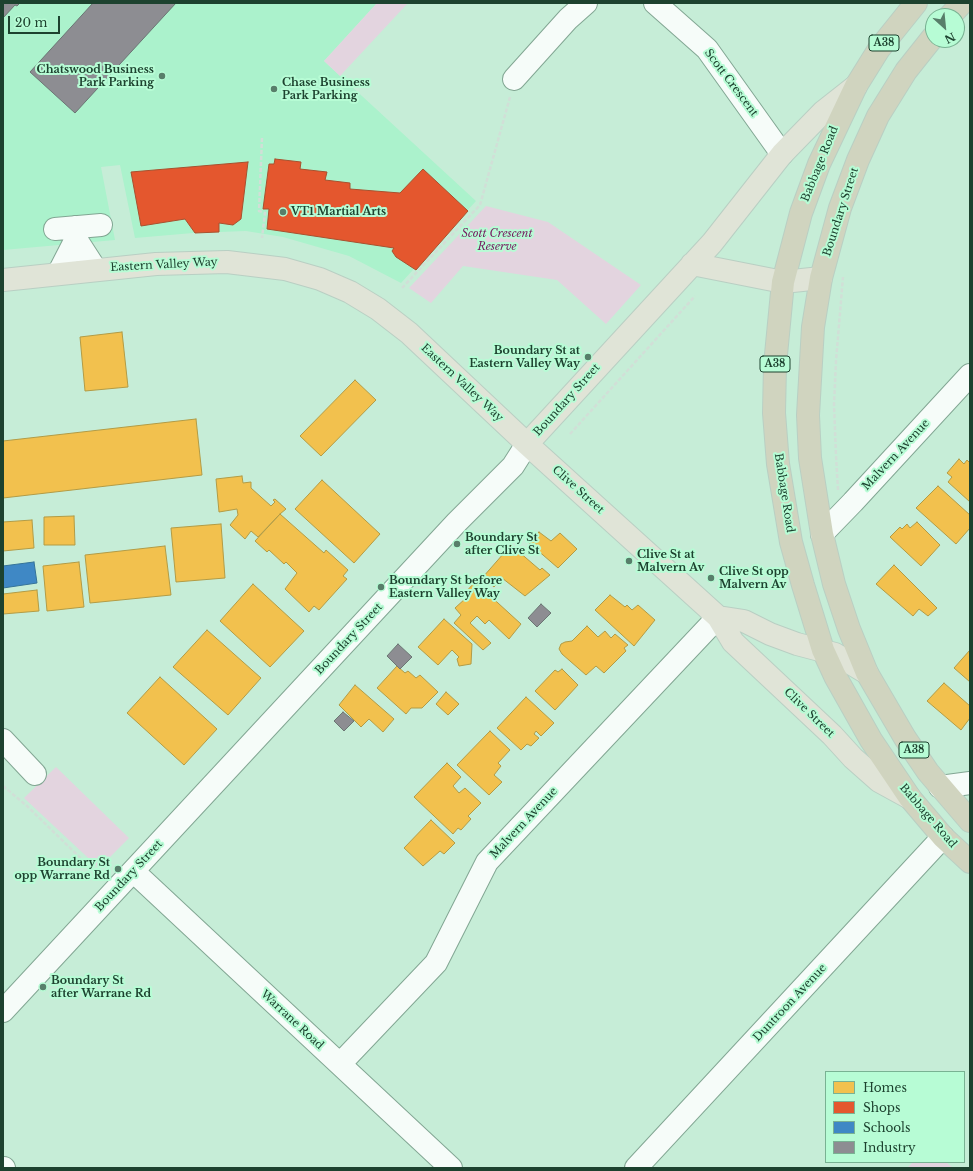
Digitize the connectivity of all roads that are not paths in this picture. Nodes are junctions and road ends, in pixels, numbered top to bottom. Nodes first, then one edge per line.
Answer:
1 (586, 3) edge
2 (655, 3) edge
3 (916, 3) edge
4 (925, 47) edge
5 (514, 79) road end
6 (856, 86) junction
7 (782, 154) junction
8 (101, 225) dead end
9 (69, 232) junction
10 (692, 264) junction
11 (96, 270) junction
12 (58, 274) junction
13 (821, 278) junction
14 (3, 280) edge
15 (784, 282) junction
16 (970, 375) edge
17 (527, 444) junction
18 (822, 534) junction
19 (718, 618) junction
20 (823, 650) junction
21 (867, 672) junction
22 (3, 740) edge
23 (35, 774) dead end
24 (970, 783) edge
25 (940, 787) junction
26 (910, 798) junction
27 (970, 821) edge
28 (943, 837) junction
29 (970, 862) edge
30 (133, 871) junction
31 (3, 1011) edge
32 (340, 1064) junction
33 (451, 1168) edge
34 (636, 1168) edge

1 - 5 street
2 - 7 street, Scott Crescent
3 - 6 highway, Boundary Street / A38
4 - 13 highway, Boundary Street / A38
6 - 7 main road, Boundary Street
6 - 15 highway, Babbage Road / A38
7 - 10 main road, Boundary Street
8 - 9 street
9 - 11 street
9 - 12 street
10 - 15 main road
10 - 17 main road, Boundary Street
11 - 12 main road, Eastern Valley Way
11 - 17 main road, Eastern Valley Way
12 - 14 main road, Eastern Valley Way
13 - 15 main road
13 - 18 highway, A38
15 - 20 highway, Babbage Road / A38
16 - 18 street, Malvern Avenue
17 - 19 main road, Clive Street
17 - 30 street, Boundary Street
18 - 21 highway, A38
19 - 20 main road
19 - 26 main road, Clive Street
19 - 32 street, Malvern Avenue
20 - 21 main road
20 - 26 highway, Babbage Road / A38
21 - 25 highway, A38
22 - 23 street
24 - 25 street
25 - 27 highway, A38
26 - 28 highway, Babbage Road / A38
28 - 29 highway, Babbage Road / A38
28 - 34 street, Duntroon Avenue
30 - 31 street, Boundary Street
30 - 32 street, Warrane Road
32 - 33 street, Warrane Road

